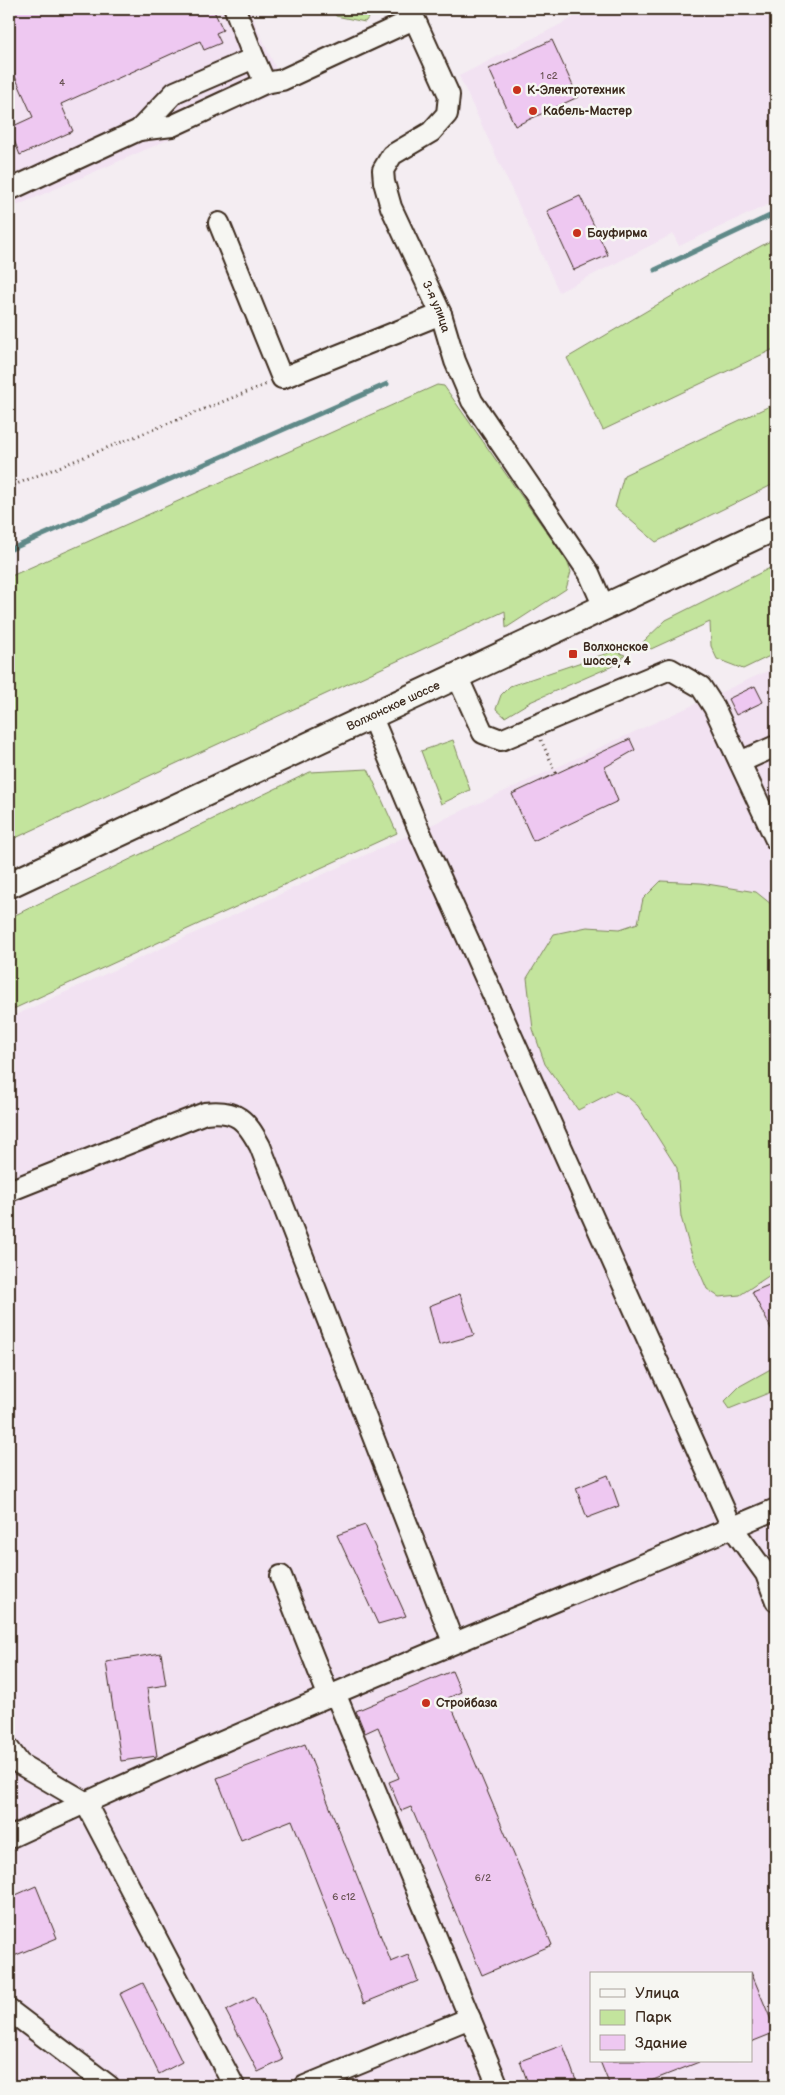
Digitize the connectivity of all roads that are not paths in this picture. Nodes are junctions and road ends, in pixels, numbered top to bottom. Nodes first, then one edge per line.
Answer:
1 (235, 9) edge
2 (412, 14) edge
3 (254, 58) junction
4 (265, 83) junction
5 (139, 130) junction
6 (9, 190) edge
7 (219, 223) dead end
8 (441, 314) junction
9 (776, 527) edge
10 (604, 607) junction
11 (456, 676) junction
12 (371, 715) junction
13 (776, 746) edge
14 (740, 762) junction
15 (776, 840) edge
16 (9, 884) edge
17 (9, 1191) edge
18 (776, 1509) edge
19 (732, 1527) junction
20 (281, 1576) dead end
21 (776, 1602) edge
22 (453, 1642) junction
23 (332, 1695) junction
24 (9, 1749) edge
25 (85, 1802) junction
26 (9, 1838) edge
27 (9, 2010) edge
28 (470, 2018) junction
29 (110, 2086) edge
30 (234, 2086) edge
31 (305, 2086) edge
32 (498, 2086) edge

1 - 3 street
2 - 4 street
2 - 8 street, 3-я улица
3 - 4 street
3 - 5 street
4 - 5 street
5 - 6 street
7 - 8 street
8 - 10 street, 3-я улица
9 - 10 main road, Волхонское шоссе
10 - 11 main road, Волхонское шоссе
11 - 12 main road, Волхонское шоссе
11 - 14 street
12 - 16 main road, Волхонское шоссе
12 - 19 street
13 - 14 street
14 - 15 street
17 - 22 street
18 - 19 street
19 - 21 street
19 - 22 street
20 - 23 street
22 - 23 street
23 - 25 street
23 - 28 street
24 - 25 street
25 - 26 street
25 - 30 street
27 - 29 street
28 - 31 street
28 - 32 street

